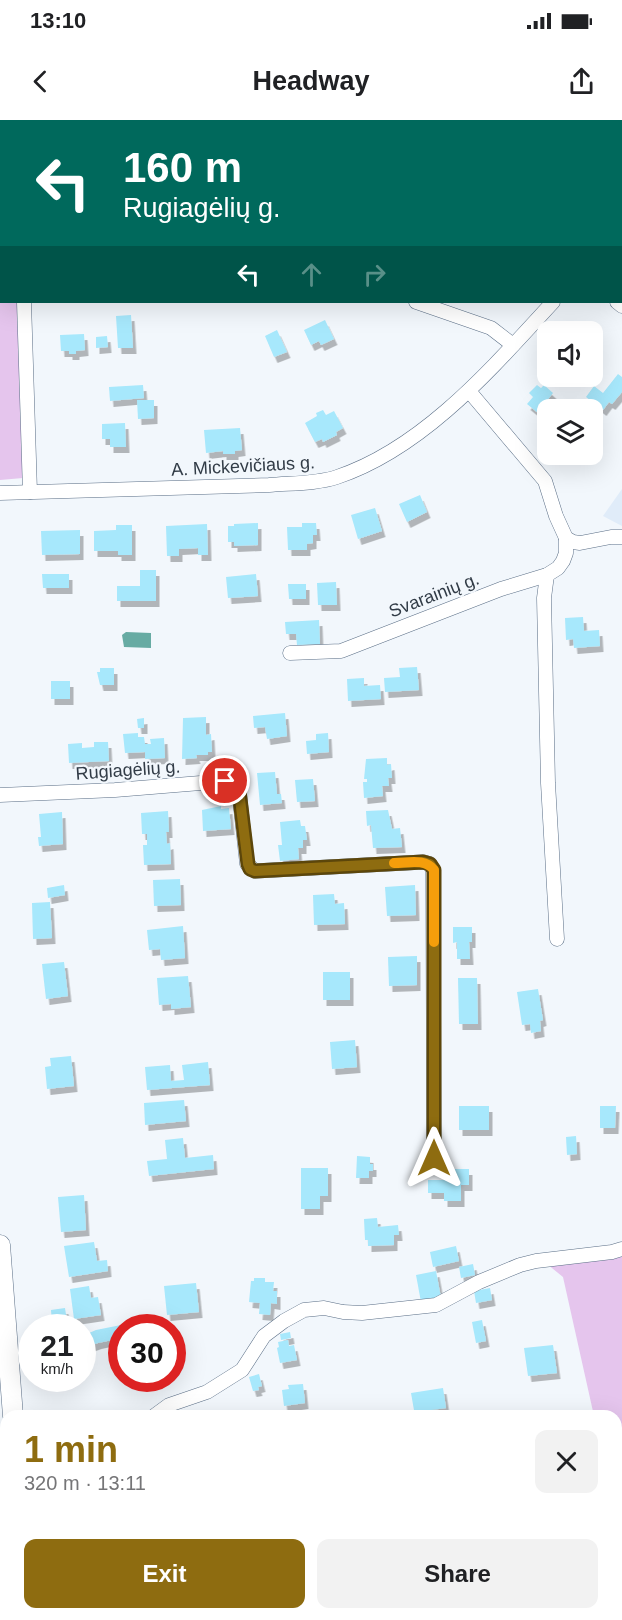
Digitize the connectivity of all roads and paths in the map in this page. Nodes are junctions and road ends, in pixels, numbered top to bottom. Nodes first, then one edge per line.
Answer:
1 (24, 303) edge
2 (419, 303) edge
3 (552, 303) edge
4 (513, 345) junction
5 (469, 392) junction
6 (30, 492) junction
7 (0, 493) edge
8 (622, 537) edge
9 (566, 538) junction
10 (547, 575) junction
11 (291, 653) dead end
12 (0, 795) edge
13 (557, 939) dead end
14 (434, 1158) dead end
15 (0, 1245) edge
16 (622, 1249) edge
17 (1, 1272) edge
18 (12, 1410) edge
19 (162, 1410) edge

1 - 6 street
2 - 4 street
3 - 4 street, A. Mickevičiaus g.
4 - 5 street, A. Mickevičiaus g.
5 - 6 street, A. Mickevičiaus g.
5 - 9 street
6 - 7 street, A. Mickevičiaus g.
8 - 9 street
9 - 10 street
10 - 11 street, Svarainių g.
10 - 13 street
12 - 14 street, Rugiagėlių g.
15 - 17 main road
16 - 19 street
17 - 18 main road

